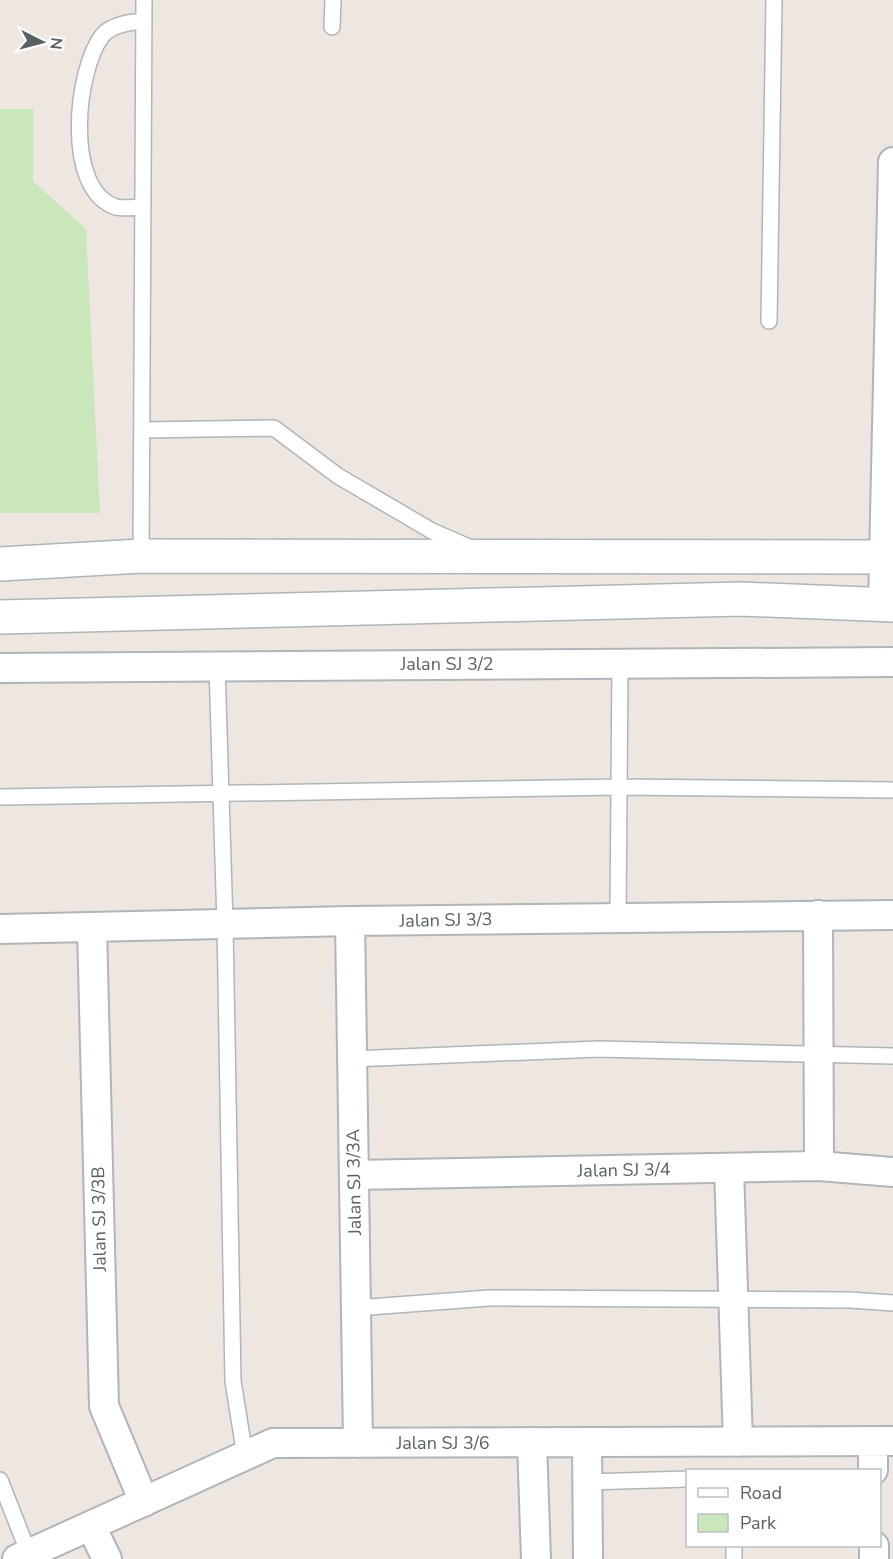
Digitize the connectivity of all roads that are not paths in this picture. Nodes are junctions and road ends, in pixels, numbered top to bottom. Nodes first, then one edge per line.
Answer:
1 (144, 0) edge
2 (333, 0) edge
3 (774, 0) edge
4 (144, 21) junction
5 (332, 27) dead end
6 (893, 162) edge
7 (143, 207) junction
8 (769, 321) dead end
9 (142, 430) junction
10 (889, 483) edge
11 (141, 556) junction
12 (490, 557) junction
13 (888, 557) edge
14 (0, 564) edge
15 (888, 604) edge
16 (0, 617) edge
17 (893, 662) edge
18 (620, 663) junction
19 (217, 666) junction
20 (0, 668) edge
21 (619, 787) junction
22 (893, 790) edge
23 (221, 793) junction
24 (0, 796) edge
25 (818, 915) junction
26 (893, 915) edge
27 (618, 918) junction
28 (350, 921) junction
29 (225, 924) junction
30 (92, 927) junction
31 (0, 929) edge
32 (819, 1053) junction
33 (893, 1056) edge
34 (352, 1059) junction
35 (819, 1166) junction
36 (729, 1168) junction
37 (893, 1172) edge
38 (354, 1175) junction
39 (733, 1299) junction
40 (893, 1303) edge
41 (356, 1308) junction
42 (532, 1442) junction
43 (738, 1442) junction
44 (883, 1442) edge
45 (358, 1443) junction
46 (587, 1443) junction
47 (245, 1456) junction
48 (873, 1469) edge
49 (686, 1479) edge
50 (0, 1480) edge
51 (587, 1482) junction
52 (144, 1502) junction
53 (91, 1526) junction
54 (23, 1556) edge
55 (107, 1559) edge
56 (536, 1559) edge
57 (588, 1559) edge

1 - 4 lane
2 - 5 lane
3 - 8 lane
4 - 7 lane
4 - 7 lane
6 - 10 street
7 - 9 lane
9 - 11 lane
9 - 12 lane
10 - 13 street
11 - 12 street
11 - 14 street
12 - 13 street
13 - 15 street
15 - 16 street
17 - 18 street, Jalan SJ 3/2
18 - 19 street, Jalan SJ 3/2
18 - 21 lane
19 - 20 street, Jalan SJ 3/2
19 - 23 lane
21 - 22 lane
21 - 23 lane
21 - 27 lane
23 - 24 lane
23 - 29 lane
25 - 26 street, Jalan SJ 3/3
25 - 27 street, Jalan SJ 3/3
25 - 32 street
27 - 28 street, Jalan SJ 3/3
28 - 29 street, Jalan SJ 3/3
28 - 34 street, Jalan SJ 3/3A
29 - 30 street, Jalan SJ 3/3
29 - 47 lane
30 - 31 street, Jalan SJ 3/3
30 - 52 street, Jalan SJ 3/3B
32 - 33 lane
32 - 34 lane
32 - 35 street
34 - 38 street, Jalan SJ 3/3A
35 - 36 street, Jalan SJ 3/4
35 - 37 street, Jalan SJ 3/4
36 - 38 street, Jalan SJ 3/4
36 - 39 street
38 - 41 street, Jalan SJ 3/3A
39 - 40 lane
39 - 41 lane
39 - 43 street
41 - 45 street, Jalan SJ 3/3A
42 - 45 street, Jalan SJ 3/6
42 - 46 street, Jalan SJ 3/6
42 - 56 street
43 - 44 street, Jalan SJ 3/6
43 - 46 street, Jalan SJ 3/6
44 - 48 street
45 - 47 street, Jalan SJ 3/6
46 - 51 street
47 - 52 street, Jalan SJ 3/6
49 - 51 lane
50 - 54 lane
51 - 57 street
52 - 53 street, Jalan SJ 3/6
53 - 54 street, Jalan SJ 3/6
53 - 55 street

